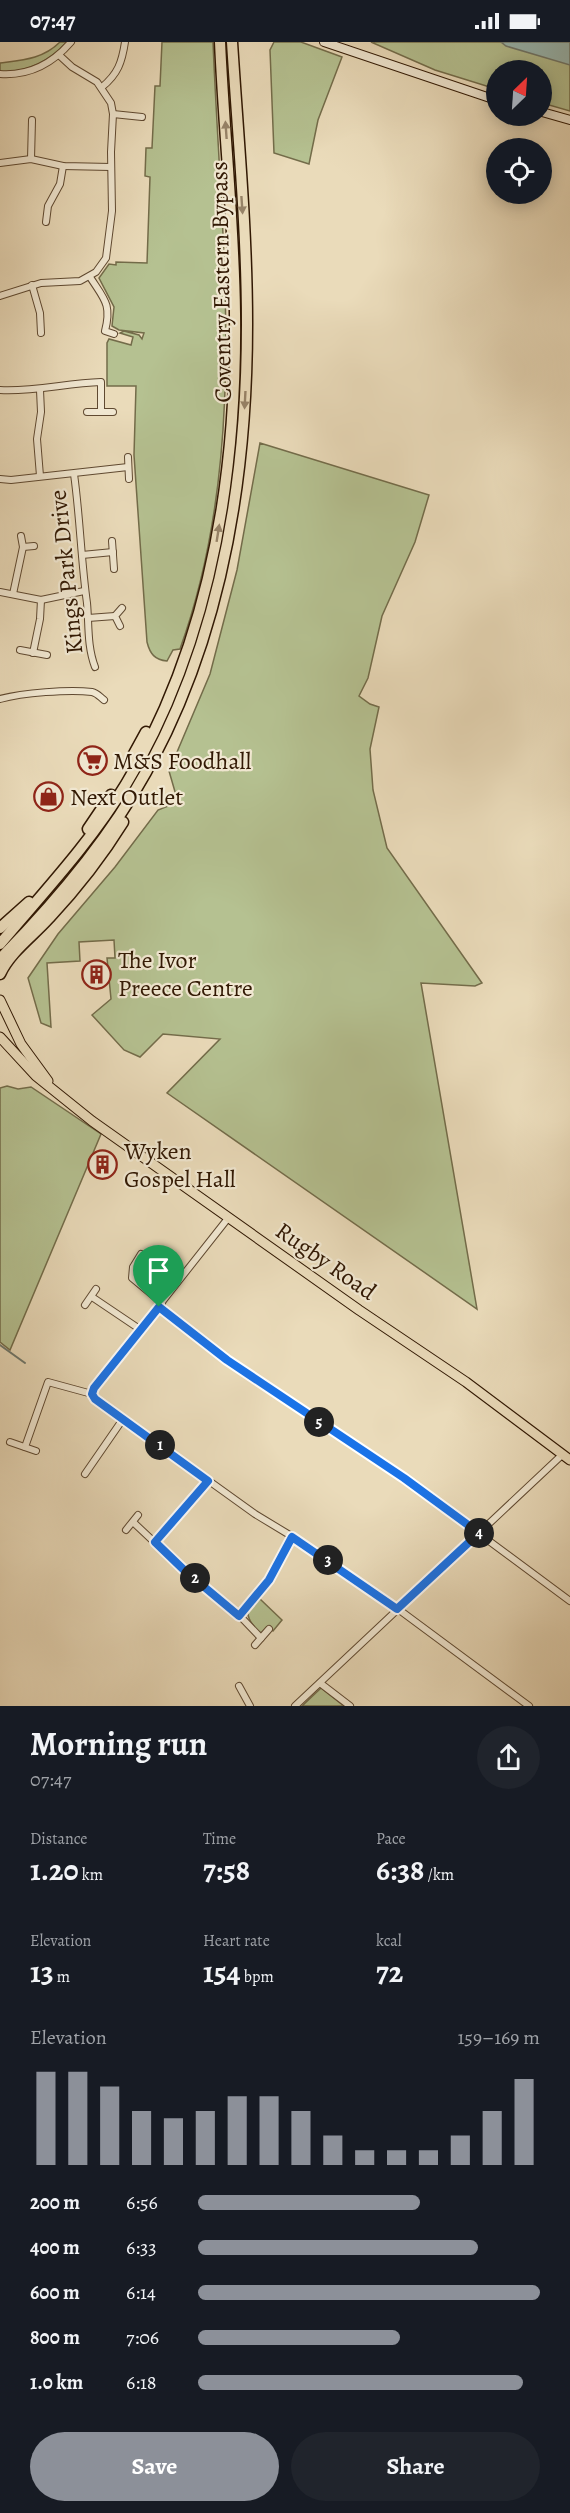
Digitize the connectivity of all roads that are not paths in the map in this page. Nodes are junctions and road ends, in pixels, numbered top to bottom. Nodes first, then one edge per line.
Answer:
1 (71, 42) edge
2 (125, 42) edge
3 (220, 42) edge
4 (232, 42) edge
5 (326, 43) edge
6 (59, 55) junction
7 (0, 74) edge
8 (102, 87) junction
9 (486, 97) edge
10 (113, 114) junction
11 (552, 115) edge
12 (142, 117) dead end
13 (570, 120) edge
14 (40, 127) dead end
15 (31, 159) junction
16 (0, 163) edge
17 (63, 166) junction
18 (111, 167) junction
19 (44, 218) dead end
20 (90, 277) junction
21 (33, 285) junction
22 (0, 296) edge
23 (105, 331) junction
24 (41, 333) dead end
25 (114, 334) dead end
26 (103, 339) dead end
27 (0, 390) edge
28 (40, 390) junction
29 (87, 412) dead end
30 (101, 412) junction
31 (113, 412) dead end
32 (128, 457) dead end
33 (129, 467) junction
34 (74, 474) junction
35 (40, 476) junction
36 (0, 479) edge
37 (129, 479) dead end
38 (21, 536) dead end
39 (112, 541) dead end
40 (34, 546) dead end
41 (24, 547) junction
42 (113, 552) junction
43 (81, 555) junction
44 (114, 569) dead end
45 (222, 571) junction
46 (84, 591) junction
47 (206, 591) junction
48 (0, 592) edge
49 (13, 594) junction
50 (40, 600) junction
51 (122, 609) dead end
52 (115, 616) junction
53 (88, 618) junction
54 (120, 626) dead end
55 (20, 650) dead end
56 (33, 652) junction
57 (47, 655) dead end
58 (95, 667) dead end
59 (0, 699) edge
60 (104, 700) dead end
61 (0, 927) edge
62 (2, 952) edge
63 (0, 974) edge
64 (0, 1000) edge
65 (0, 1037) edge
66 (58, 1095) junction
67 (230, 1216) junction
68 (141, 1254) dead end
69 (96, 1288) dead end
70 (92, 1296) junction
71 (85, 1305) dead end
72 (160, 1305) junction
73 (141, 1330) junction
74 (92, 1394) junction
75 (123, 1419) junction
76 (10, 1442) dead end
77 (25, 1447) junction
78 (36, 1450) dead end
79 (566, 1457) edge
80 (85, 1474) dead end
81 (208, 1481) junction
82 (138, 1515) dead end
83 (133, 1522) junction
84 (126, 1530) dead end
85 (479, 1533) junction
86 (292, 1537) junction
87 (155, 1542) junction
88 (570, 1601) edge
89 (397, 1609) junction
90 (239, 1616) junction
91 (269, 1629) dead end
92 (261, 1638) junction
93 (255, 1645) dead end
94 (320, 1683) junction
95 (239, 1686) dead end
96 (250, 1706) edge
97 (295, 1706) edge
98 (350, 1706) edge
99 (529, 1706) edge

1 - 6 street
2 - 8 street
47 -> 3 highway, Coventry Eastern Bypass
4 -> 45 highway, Coventry Eastern Bypass
5 - 9 main road
6 - 7 street
6 - 8 street
8 - 10 street
10 - 12 street
10 - 18 street
11 - 13 main road
14 - 15 street
15 - 16 street
15 - 17 street
17 - 18 street
17 - 19 street
18 - 20 street
20 - 21 street
20 - 23 street
21 - 22 street
21 - 24 street
23 - 25 street
23 - 26 street
27 - 28 street
28 - 30 street
28 - 35 street
29 - 30 street
30 - 31 street
32 - 33 street
33 - 34 street
33 - 37 street
34 - 35 street
34 - 43 street, Kings Park Drive
35 - 36 street
38 - 41 street
39 - 42 street
40 - 41 street
41 - 49 street
42 - 43 street
42 - 44 street
43 - 46 street, Kings Park Drive
45 - 62 highway, Coventry Eastern Bypass
45 - 63 highway
46 - 50 street
46 - 53 street, Kings Park Drive
47 - 61 highway
47 - 62 highway, Coventry Eastern Bypass
48 - 49 street
49 - 50 street
50 - 56 street
51 - 52 street
52 - 53 street
52 - 54 street
53 - 58 street, Kings Park Drive
55 - 56 street
56 - 57 street
59 - 60 street
64 - 66 main road, Rugby Road
65 - 66 main road, Rugby Road
66 - 67 main road, Rugby Road
67 - 72 street
67 - 79 main road, Rugby Road
68 - 72 street
69 - 70 street
70 - 71 street
70 - 73 street
72 - 73 street
72 - 85 street
73 - 74 street
74 - 75 street
74 - 77 street
75 - 80 street
75 - 81 street
76 - 77 street
77 - 78 street
79 - 85 street
81 - 86 street
81 - 87 street
82 - 83 street
83 - 84 street
83 - 87 street
85 - 88 street
85 - 89 street
86 - 89 street
86 - 90 street
87 - 90 street
89 - 94 street
89 - 99 street
90 - 92 street
91 - 92 street
92 - 93 street
94 - 97 street
94 - 98 street
95 - 96 street

